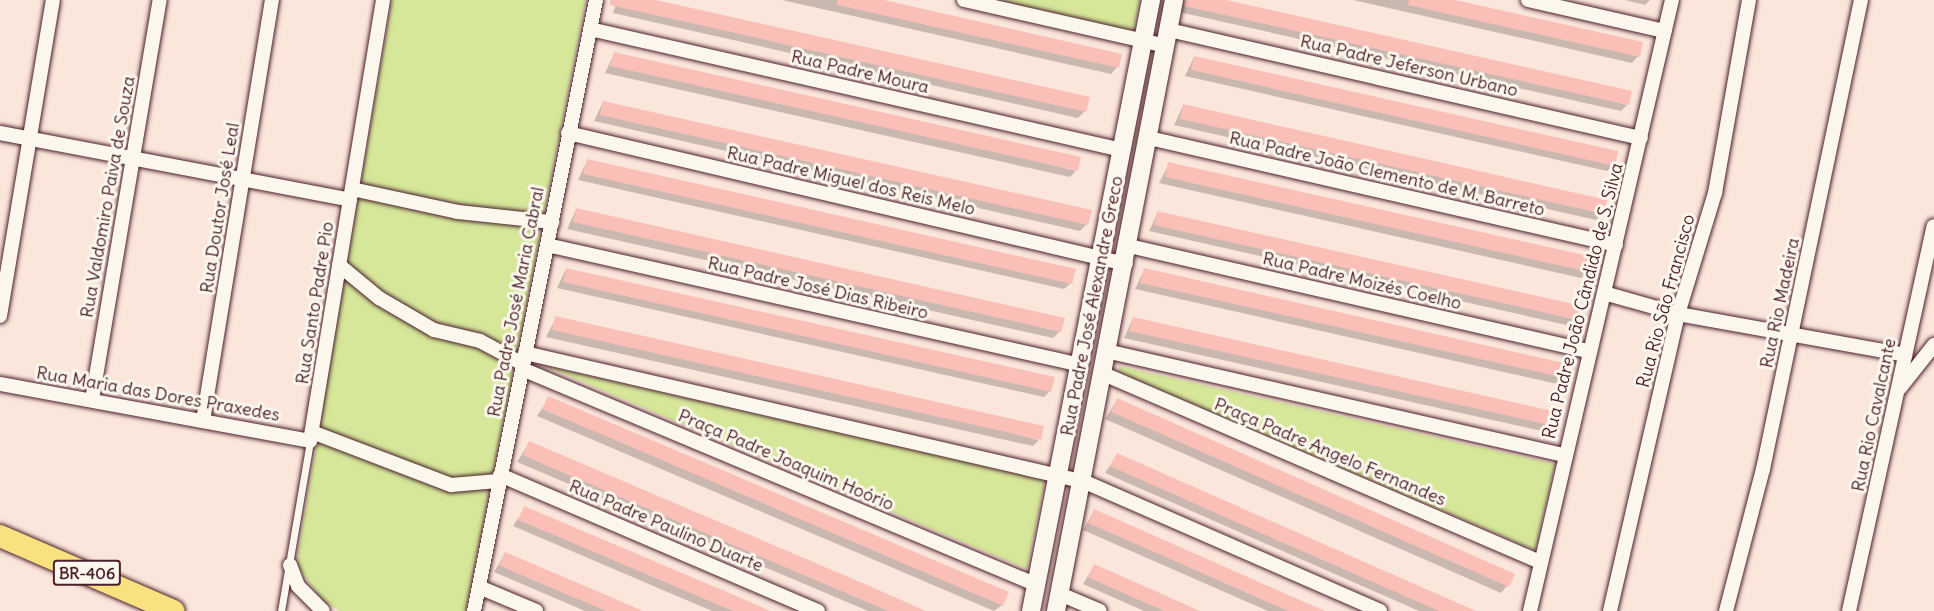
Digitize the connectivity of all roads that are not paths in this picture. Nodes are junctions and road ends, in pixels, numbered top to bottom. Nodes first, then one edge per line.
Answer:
1 (53, 0) edge
2 (160, 0) edge
3 (272, 0) edge
4 (383, 0) edge
5 (596, 0) edge
6 (964, 0) edge
7 (1151, 0) edge
8 (1174, 0) edge
9 (1528, 0) edge
10 (1672, 0) edge
11 (1749, 0) edge
12 (1861, 0) edge
13 (590, 29) junction
14 (1665, 31) junction
15 (1167, 38) junction
16 (1143, 41) junction
17 (0, 133) edge
18 (568, 133) junction
19 (30, 138) junction
20 (1149, 138) junction
21 (1641, 138) junction
22 (1122, 150) junction
23 (133, 158) junction
24 (242, 179) junction
25 (351, 195) junction
26 (552, 222) junction
27 (1934, 226) edge
28 (547, 245) junction
29 (1616, 245) junction
30 (1128, 255) junction
31 (1101, 258) junction
32 (339, 265) junction
33 (1928, 276) edge
34 (1604, 292) junction
35 (1678, 314) junction
36 (0, 316) edge
37 (1793, 333) junction
38 (1934, 345) edge
39 (1587, 351) junction
40 (1110, 352) junction
41 (1905, 355) junction
42 (523, 362) junction
43 (1081, 365) junction
44 (1106, 375) junction
45 (0, 384) edge
46 (1897, 391) junction
47 (92, 400) junction
48 (203, 421) junction
49 (311, 436) junction
50 (1564, 455) junction
51 (1060, 474) junction
52 (499, 478) junction
53 (1085, 482) junction
54 (0, 536) edge
55 (1540, 562) junction
56 (290, 565) junction
57 (1037, 585) junction
58 (479, 587) junction
59 (1058, 602) edge
60 (173, 611) edge
61 (281, 611) edge
62 (323, 611) edge
63 (474, 611) edge
64 (536, 611) edge
65 (818, 611) edge
66 (1031, 611) edge
67 (1100, 611) edge
68 (1380, 611) edge
69 (1530, 611) edge
70 (1610, 611) edge
71 (1726, 611) edge
72 (1849, 611) edge

1 - 19 street
2 - 23 street, Rua Valdomiro Paiva de Souza
3 - 24 street, Rua Doutor José Leal
4 - 25 street, Rua Santo Padre Pio
5 - 13 street, Rua Padre José Maria Cabral
6 - 16 street, Rua Padre Jeferson Urbano
7 - 16 street, Rua Padre José Alexandre Greco
8 - 15 street, Rua Padre José Alexandre Greco
9 - 14 street
10 - 14 street, Rua Padre João Cândido de S. Silva
11 - 35 street, Rua Rio São Francisco
12 - 37 street, Rua Rio Madeira
13 - 18 street, Rua Padre José Maria Cabral
13 - 22 street, Rua Padre Moura
14 - 21 street, Rua Padre João Cândido de S. Silva
15 - 16 street, Rua Padre Jeferson Urbano
15 - 20 street, Rua Padre José Alexandre Greco
15 - 21 street, Rua Padre Jeferson Urbano
16 - 22 street, Rua Padre José Alexandre Greco
17 - 19 street
18 - 26 street, Rua Padre José Maria Cabral
18 - 31 street, Rua Padre Miguel dos Reis Melo
19 - 23 street
19 - 36 street
20 - 29 street, Rua Padre João Clemento de M. Barreto
20 - 30 street, Rua Padre José Alexandre Greco
21 - 29 street, Rua Padre João Cândido de S. Silva
22 - 31 street, Rua Padre José Alexandre Greco
23 - 24 street
23 - 47 street, Rua Valdomiro Paiva de Souza
24 - 25 street
24 - 48 street, Rua Doutor José Leal
25 - 26 street
25 - 32 street, Rua Santo Padre Pio
26 - 28 street, Rua Padre José Maria Cabral
27 - 33 street, Rua Rio Cavalcante
28 - 42 street, Rua Padre José Maria Cabral
28 - 43 street, Rua Padre José Dias Ribeiro
29 - 34 street, Rua Padre João Cândido de S. Silva
30 - 31 street, Rua Padre Miguel dos Reis Melo
30 - 39 street, Rua Padre Moizés Coelho
30 - 40 street, Rua Padre José Alexandre Greco
31 - 43 street, Rua Padre José Alexandre Greco
32 - 42 street
32 - 49 street, Rua Santo Padre Pio
33 - 41 street, Rua Rio Cavalcante
34 - 35 street
34 - 39 street, Rua Padre João Cândido de S. Silva
35 - 37 street
35 - 70 street, Rua Rio São Francisco
37 - 41 street
37 - 71 street, Rua Rio Madeira
38 - 46 street
39 - 50 street, Rua Padre João Cândido de S. Silva
40 - 44 street, Rua Padre José Alexandre Greco
40 - 50 street, Praça Padre Angelo Fernandes
41 - 46 street, Rua Rio Cavalcante
42 - 51 street, Praça Padre Joaquim Hoório
42 - 52 street, Rua Padre José Maria Cabral
42 - 57 street, Praça Padre Joaquim Hoório
43 - 51 street, Rua Padre José Alexandre Greco
44 - 53 street, Rua Padre José Alexandre Greco
44 - 55 street, Praça Padre Angelo Fernandes
45 - 47 street, Rua Maria das Dores Praxedes
46 - 72 street, Rua Rio Cavalcante
47 - 48 street, Rua Maria das Dores Praxedes
48 - 49 street, Rua Maria das Dores Praxedes
49 - 52 street, Rua Maria das Dores Praxedes
49 - 56 lane, Rua Santo Padre Pio
50 - 55 street, Rua Padre João Cândido de S. Silva
51 - 53 street, Praça Padre Joaquim Hoório
51 - 57 street, Rua Padre José Alexandre Greco
52 - 58 street, Rua Padre José Maria Cabral
52 - 65 street, Rua Padre Paulino Duarte
53 - 59 street, Rua Padre José Alexandre Greco
53 - 68 street, Praça Padre Joaquim Hoório
54 - 60 main road, BR-406
55 - 69 street, Rua Padre João Cândido de S. Silva
56 - 61 lane, Rua Santo Padre Pio
56 - 62 street
57 - 66 street, Rua Padre José Alexandre Greco
58 - 63 street, Rua Padre José Maria Cabral
58 - 64 street
59 - 67 street

